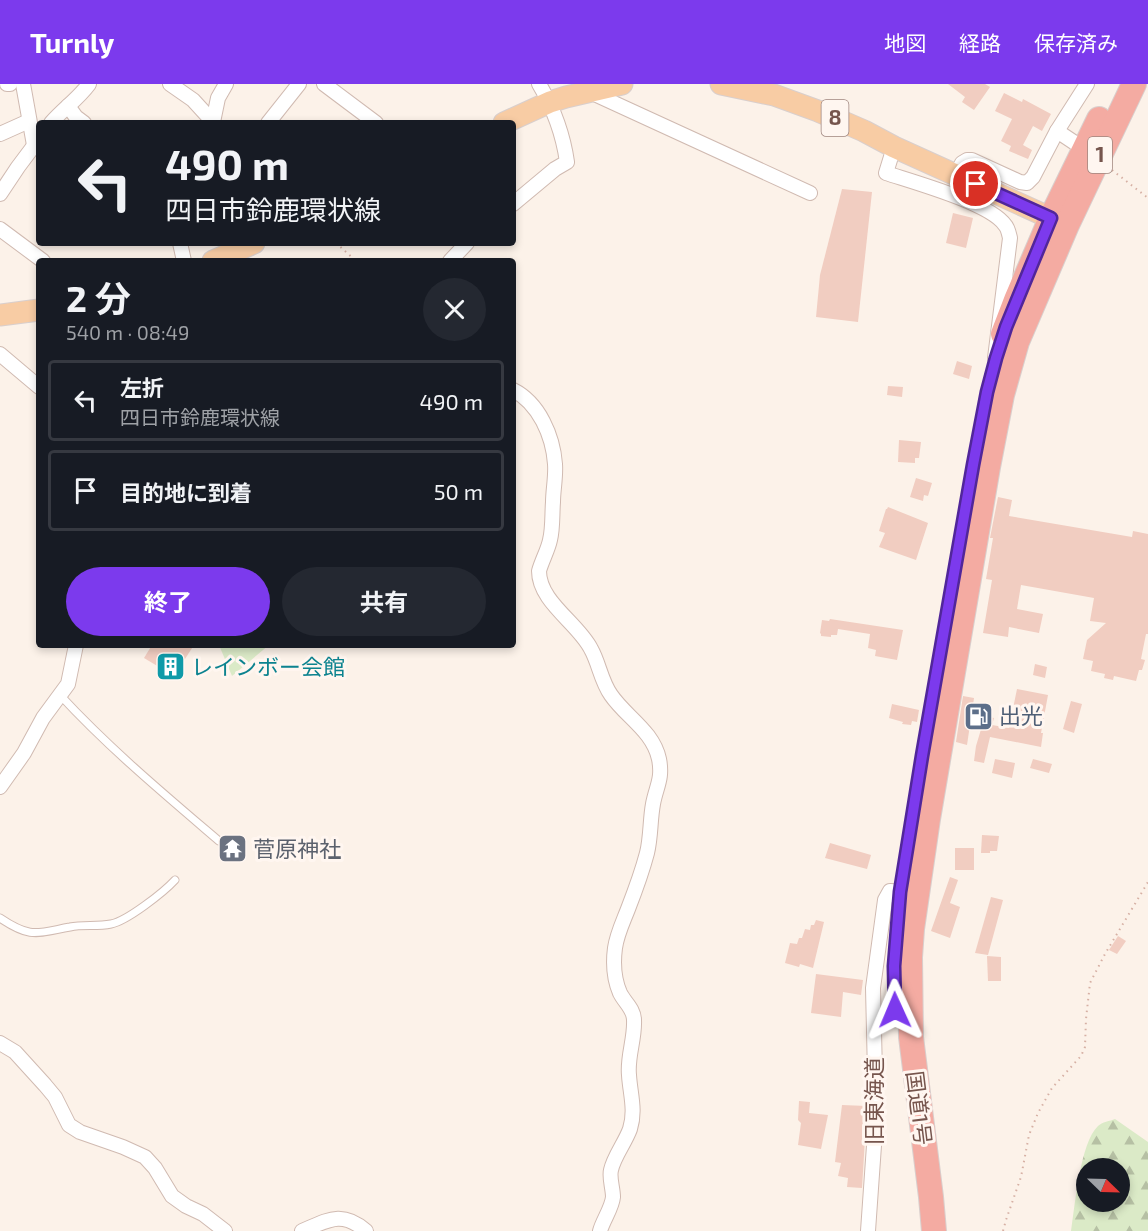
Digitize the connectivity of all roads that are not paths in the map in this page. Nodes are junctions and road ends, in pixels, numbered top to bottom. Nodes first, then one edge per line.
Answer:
1 (23, 84) edge
2 (89, 84) edge
3 (170, 84) edge
4 (226, 84) edge
5 (299, 84) edge
6 (324, 84) edge
7 (622, 84) edge
8 (721, 84) edge
9 (1087, 84) edge
10 (1117, 84) edge
11 (1134, 84) edge
12 (777, 89) edge
13 (589, 91) junction
14 (545, 93) edge
15 (218, 98) junction
16 (193, 100) junction
17 (68, 106) junction
18 (53, 120) edge
19 (80, 120) edge
20 (211, 120) edge
21 (213, 120) edge
22 (270, 120) edge
23 (372, 120) edge
24 (508, 120) edge
25 (29, 121) junction
26 (1057, 131) junction
27 (0, 134) edge
28 (36, 142) edge
29 (894, 147) junction
30 (1091, 154) junction
31 (956, 175) junction
32 (810, 193) dead end
33 (0, 194) edge
34 (516, 202) edge
35 (1059, 222) junction
36 (0, 230) edge
37 (247, 246) edge
38 (464, 246) edge
39 (39, 258) edge
40 (220, 258) edge
41 (453, 258) edge
42 (36, 310) edge
43 (0, 315) edge
44 (0, 354) edge
45 (996, 358) junction
46 (36, 384) edge
47 (516, 392) edge
48 (994, 393) junction
49 (75, 648) edge
50 (60, 695) junction
51 (0, 787) edge
52 (219, 841) dead end
53 (175, 880) dead end
54 (908, 893) junction
55 (0, 918) edge
56 (0, 1043) edge
57 (225, 1231) edge
58 (302, 1231) edge
59 (366, 1231) edge
60 (600, 1231) edge
61 (868, 1231) edge
62 (918, 1231) edge
63 (934, 1231) edge

1 - 25 street
2 - 17 street
3 - 16 street
4 - 15 street
5 - 22 street
6 - 23 street
7 - 13 main road
8 - 12 main road, 8
9 - 26 street
10 - 30 highway, 国道1号 / 1
11 - 30 highway, 国道1号 / 1
12 - 29 main road, 8
13 - 14 main road
13 - 32 street
14 - 24 main road
14 - 34 street
15 - 16 street
15 - 21 street
16 - 20 street
17 - 18 street
17 - 19 street
25 - 27 street
25 - 28 street
26 - 30 street
26 - 31 street
28 - 33 street
29 - 31 main road, 8
29 - 45 street
30 - 35 highway, 国道1号 / 1
31 - 35 main road, 8
35 - 45 highway, 国道1号 / 1
35 - 48 highway, 国道1号 / 1
36 - 39 street
37 - 40 main road
38 - 41 street
42 - 43 main road
44 - 46 street
45 - 48 highway, 国道1号 / 1
47 - 60 street
48 - 54 highway, 国道1号 / 1
49 - 50 street
50 - 51 street
50 - 52 lane
53 - 55 lane
54 - 61 street, 旧東海道
54 - 62 highway, 国道1号 / 1
54 - 63 highway, 国道1号 / 1
56 - 57 street
58 - 59 street

